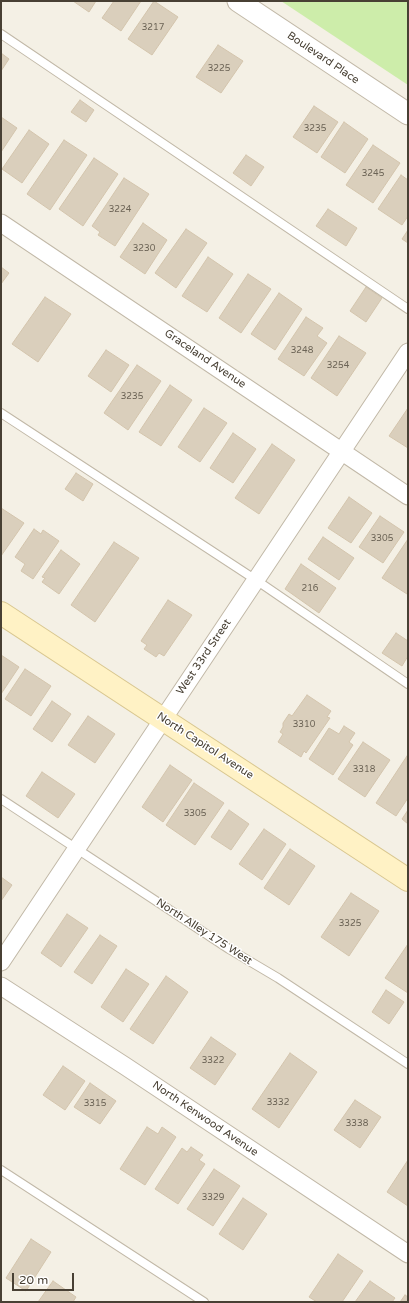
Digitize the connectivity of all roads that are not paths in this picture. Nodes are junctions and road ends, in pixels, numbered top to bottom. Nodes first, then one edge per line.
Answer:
1 (238, 1) edge
2 (1, 34) edge
3 (408, 114) edge
4 (1, 223) edge
5 (408, 309) edge
6 (408, 352) edge
7 (1, 413) edge
8 (342, 451) junction
9 (408, 496) edge
10 (256, 580) junction
11 (1, 612) edge
12 (408, 684) edge
13 (163, 719) junction
14 (1, 798) edge
15 (77, 849) junction
16 (408, 880) edge
17 (1, 962) edge
18 (1, 986) edge
19 (408, 1064) edge
20 (1, 1170) edge
21 (408, 1254) edge
22 (204, 1302) edge

1 - 3 street, Boulevard Place
2 - 5 lane
4 - 8 street, Graceland Avenue
6 - 8 street, West 33rd Street
7 - 10 lane
8 - 9 street, Graceland Avenue
8 - 10 street, West 33rd Street
10 - 12 lane
10 - 13 street, West 33rd Street
11 - 13 main road, North Capitol Avenue
13 - 15 street, West 33rd Street
13 - 16 main road, North Capitol Avenue
14 - 15 lane, North Alley 175 West
15 - 17 street, West 33rd Street
15 - 19 lane, North Alley 175 West
18 - 21 street, North Kenwood Avenue
20 - 22 lane

